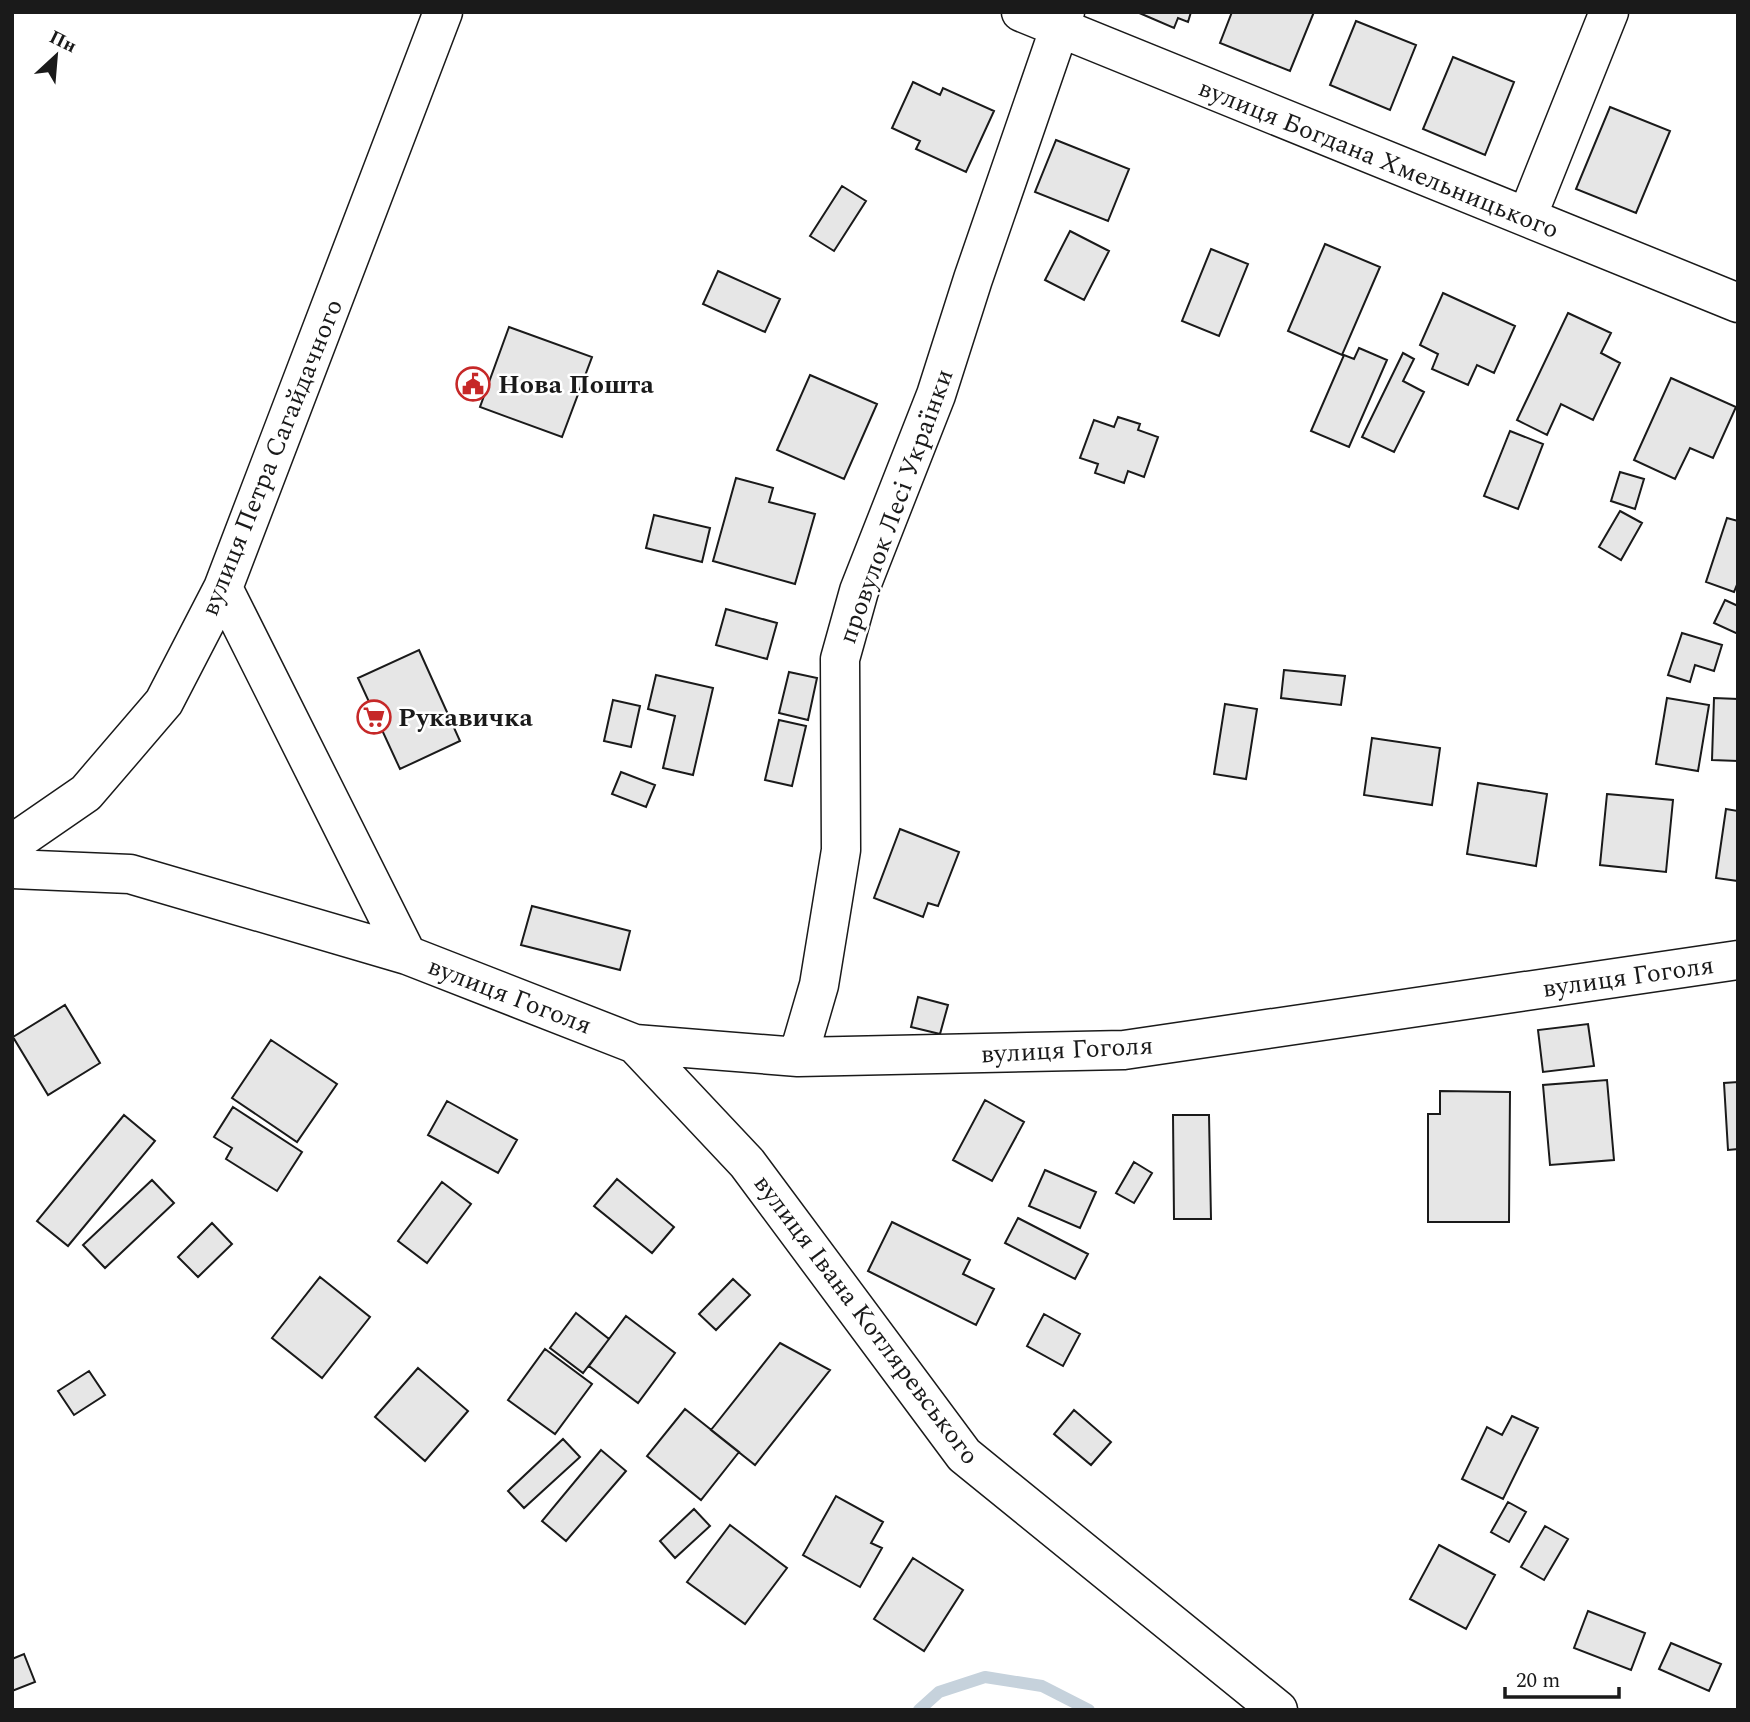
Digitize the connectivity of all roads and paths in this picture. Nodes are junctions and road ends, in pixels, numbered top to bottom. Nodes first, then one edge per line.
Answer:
1 (443, 12) edge
2 (1021, 12) edge
3 (1609, 12) edge
4 (1062, 20) edge
5 (1527, 217) junction
6 (1738, 303) edge
7 (223, 588) junction
8 (12, 844) edge
9 (12, 869) edge
10 (407, 955) junction
11 (1738, 960) edge
12 (635, 1044) junction
13 (798, 1057) junction
14 (1278, 1710) edge

1 - 7 street, вулиця Петра Сагайдачного
2 - 4 street, вулиця Богдана Хмельницького
3 - 5 street
4 - 5 street, вулиця Богдана Хмельницького
4 - 13 street, провулок Лесі Українки
5 - 6 street, вулиця Богдана Хмельницького
7 - 8 street, вулиця Петра Сагайдачного
7 - 10 street, вулиця Гоголя
9 - 10 street, вулиця Гоголя
10 - 12 street, вулиця Гоголя
11 - 13 street, вулиця Гоголя
12 - 13 street, вулиця Гоголя
12 - 14 street, вулиця Івана Котляревського

